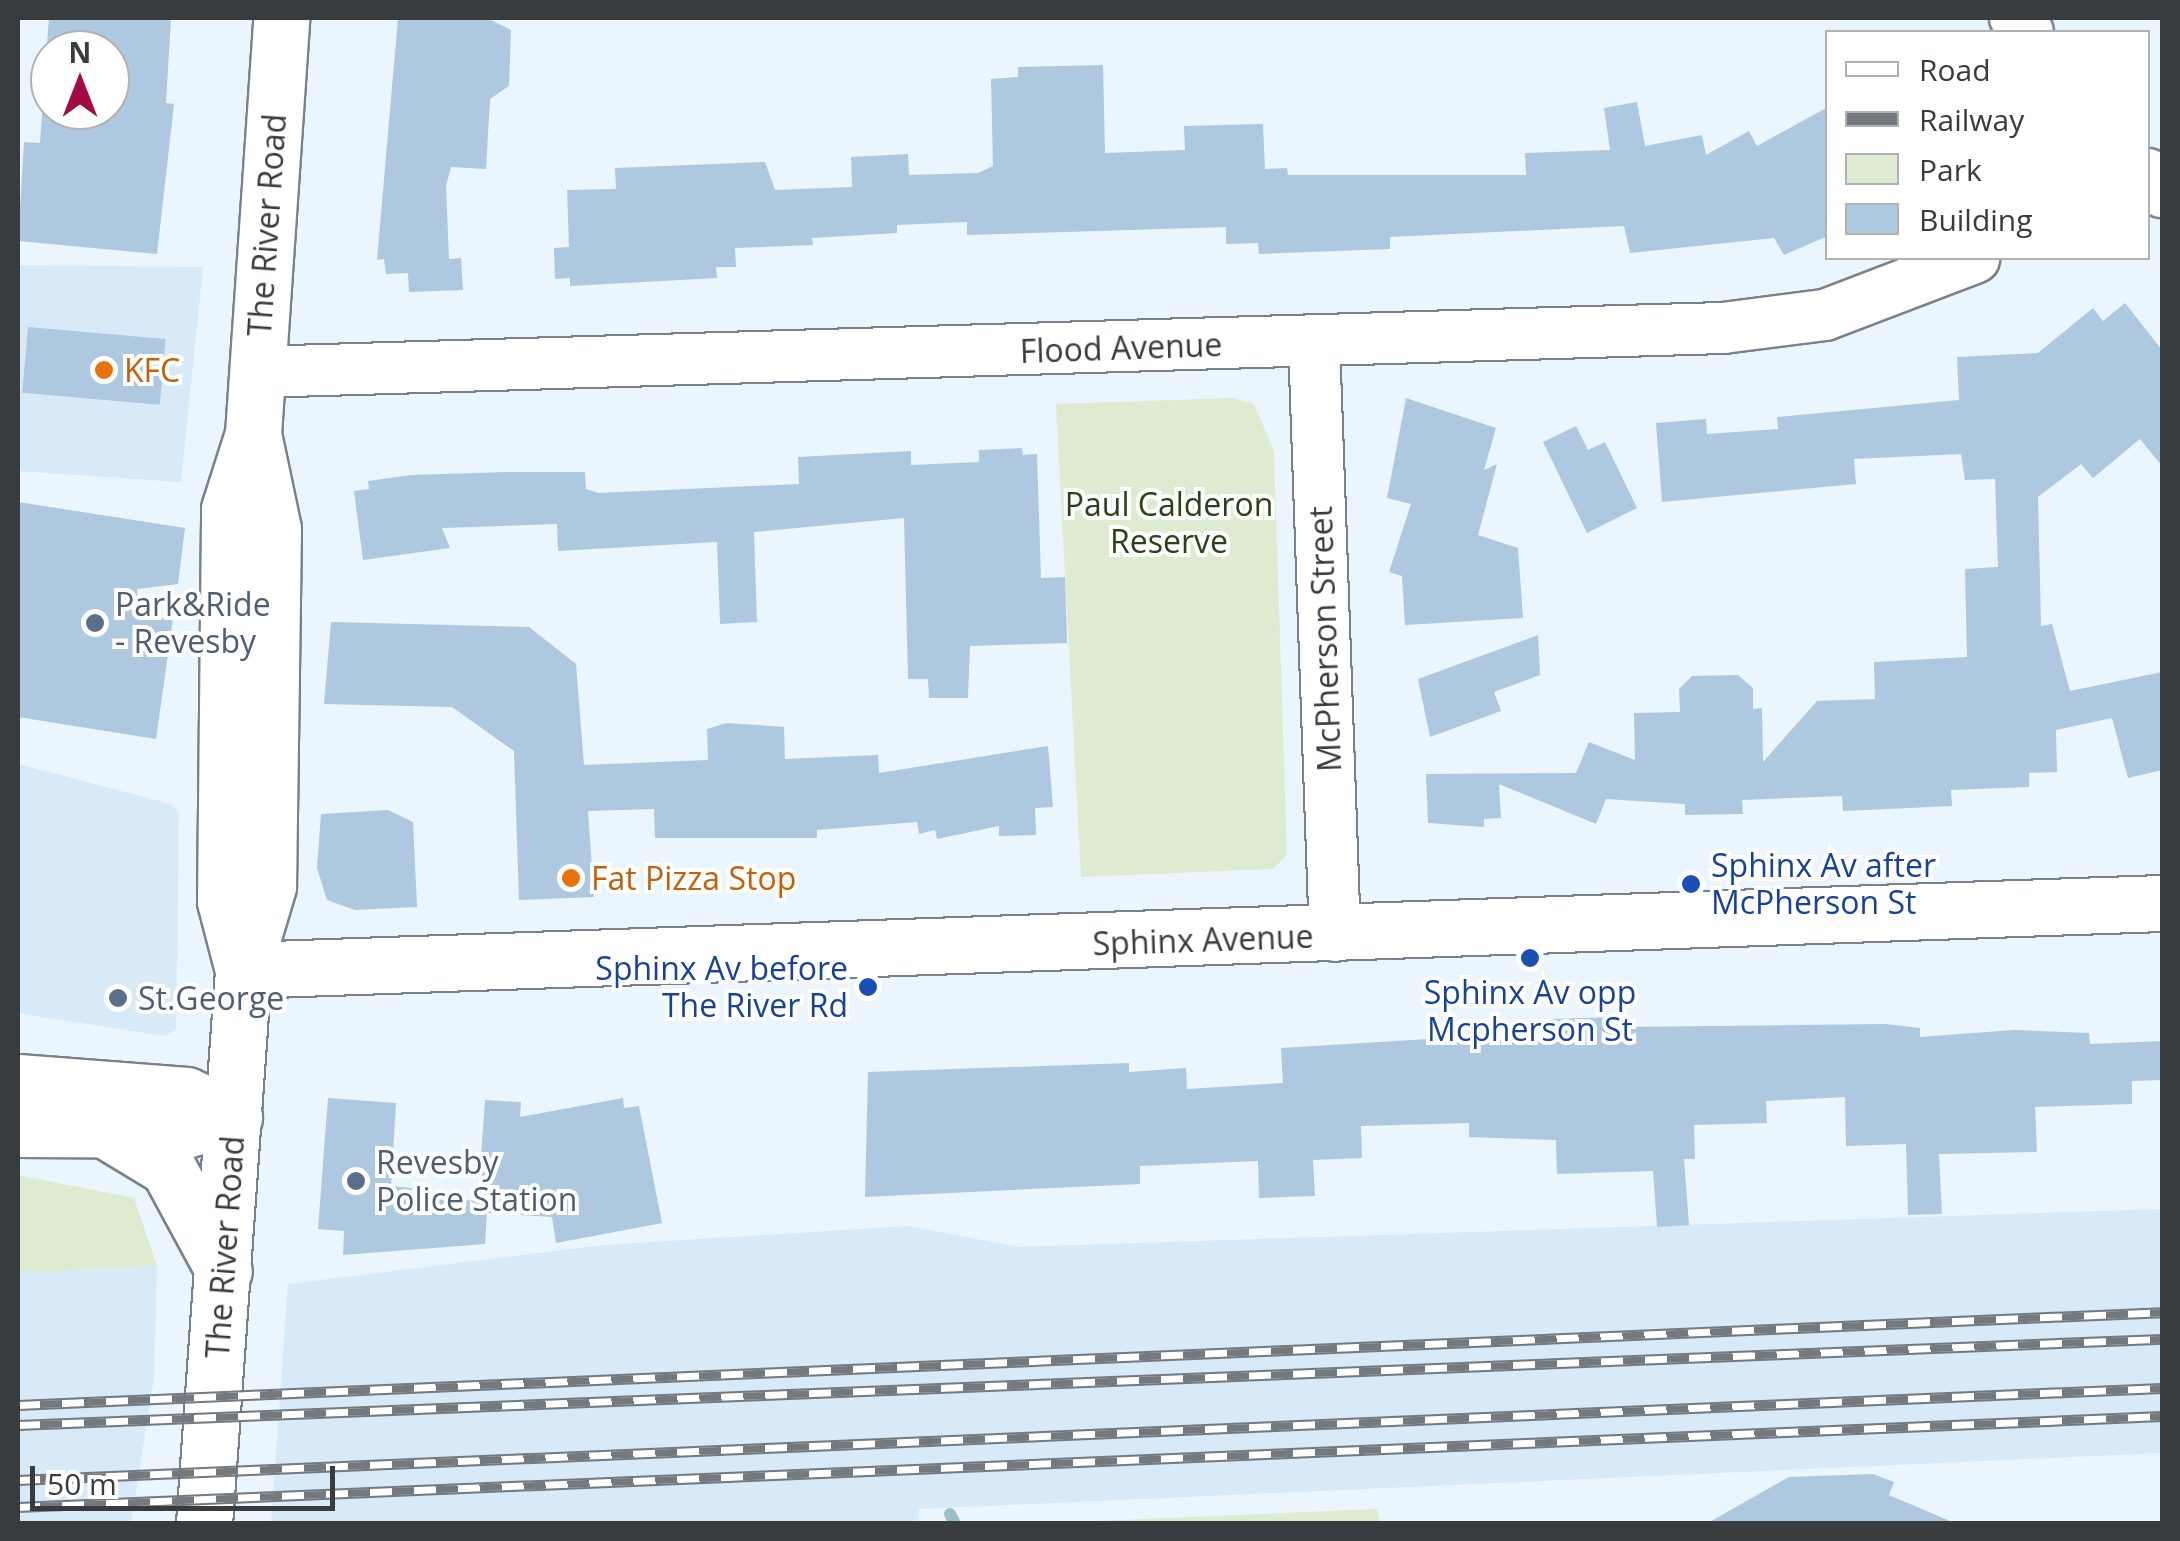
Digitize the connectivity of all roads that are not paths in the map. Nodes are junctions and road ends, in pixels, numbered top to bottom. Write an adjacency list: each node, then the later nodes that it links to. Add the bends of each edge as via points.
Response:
1 (282, 18): 4 (street, The River Road)
2 (1969, 260): 3 (street, Flood Avenue, via 1874,301 1774,324)
3 (1314, 342): 4 (street, Flood Avenue); 6 (street, McPherson Street)
4 (257, 372): 7 (street, The River Road, via 253,434 273,528 274,681 267,903)
5 (2162, 903): 6 (street, Sphinx Avenue)
6 (1335, 936): 7 (street, Sphinx Avenue)
7 (243, 970): 9 (street, The River Road)
8 (18, 1082): 9 (street, via 186,1095)
9 (234, 1116): 11 (street, via 185,1130); 12 (street, The River Road)
10 (18, 1129): 11 (street)
11 (107, 1132): 12 (street, via 168,1168)
12 (224, 1270): 13 (street, The River Road)
13 (204, 1524)

